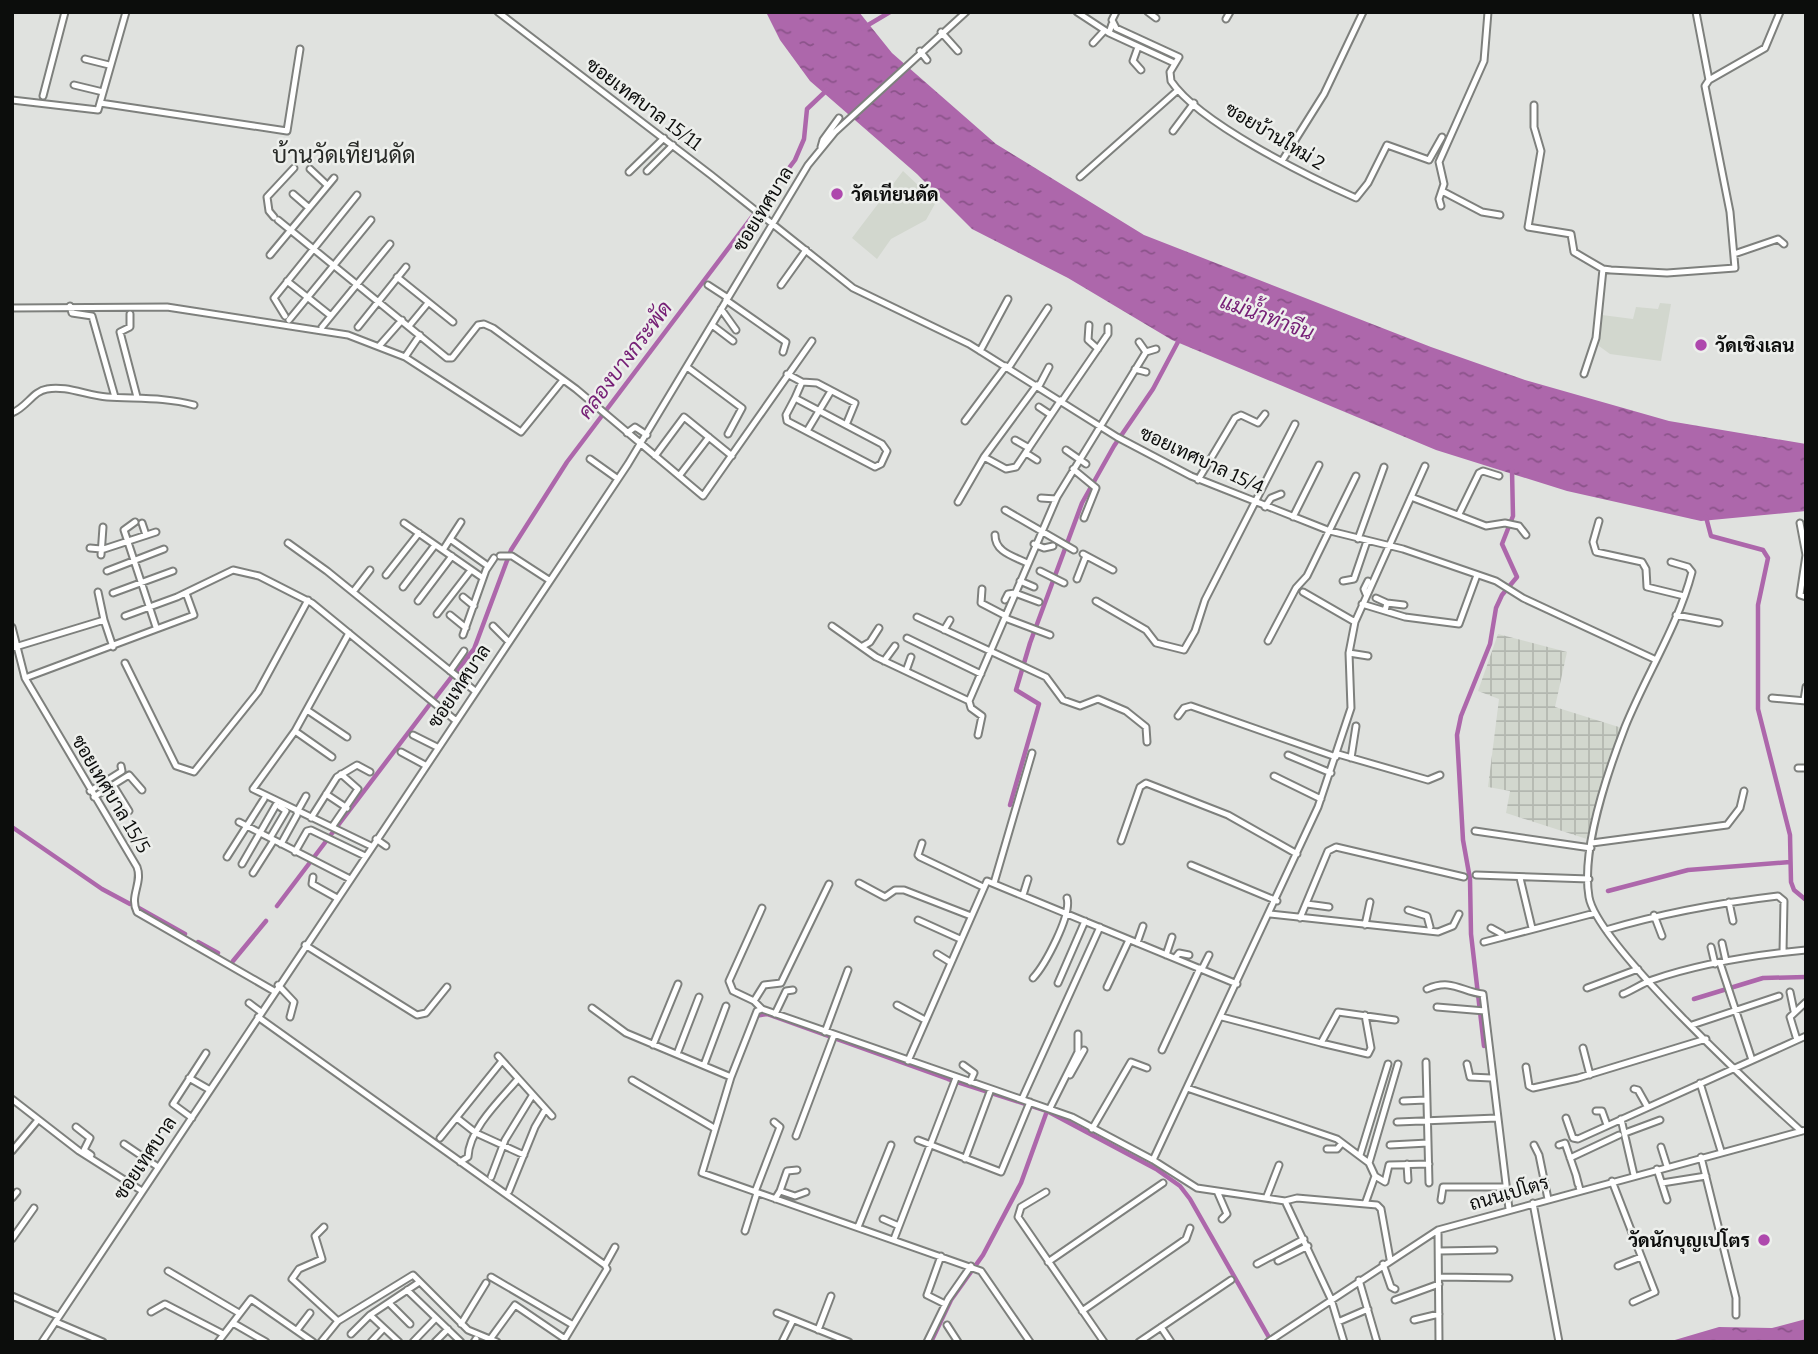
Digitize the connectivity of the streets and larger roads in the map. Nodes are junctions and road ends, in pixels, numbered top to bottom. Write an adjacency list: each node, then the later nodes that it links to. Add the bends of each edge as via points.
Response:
1 (65, 12): 32 (street)
2 (125, 12): 26 (street)
3 (499, 12): 40 (street, ซอยเทศบาล 15/11)
4 (966, 12): 16 (street, ซอยเทศบาล)
5 (1077, 12): 17 (street)
6 (1116, 12): 15 (street)
7 (1148, 12): 13 (street)
8 (1230, 12): 14 (street)
9 (1363, 12): 43 (street, via 1324,94)
10 (1488, 12): 51 (street, via 1484,61 1439,162)
11 (1696, 12): 28 (street)
12 (1780, 12): 28 (street, via 1765,48)
13 (1156, 18)
14 (1226, 19)
15 (1112, 24): 17 (street); 30 (street, ซอยบ้านใหม่ 2, via 1179,57 1170,79)
16 (941, 32): 21 (street, ซอยเทศบาล); 22 (street)
17 (1107, 32): 18 (street); 19 (street)
18 (1093, 43)
19 (1138, 47): 25 (street); 27 (street, via 1133,61)
20 (300, 49): 34 (street, via 290,124 285,131)
21 (920, 51): 24 (street); 42 (street, ซอยเทศบาล)
22 (958, 51)
23 (85, 59): 26 (street)
24 (927, 60)
25 (1172, 62)
26 (109, 65): 31 (street)
27 (1141, 71)
28 (1709, 80): 64 (street, via 1704,89 1730,212)
29 (74, 85): 31 (street)
30 (1178, 90): 35 (street, ซอยบ้านใหม่ 2); 48 (street)
31 (103, 92): 34 (street)
32 (43, 96)
33 (12, 100): 34 (street, via 97,111)
34 (100, 103)
35 (1194, 103): 38 (street); 43 (street, ซอยบ้านใหม่ 2)
36 (1534, 105): 68 (street, via 1541,151 1527,226 1571,234 1574,252)
37 (839, 118): 42 (street, via 822,140)
38 (1173, 131)
39 (1442, 137): 43 (street, ซอยบ้านใหม่ 2, via 1429,160 1387,145 1358,198)
40 (664, 138): 41 (street, ซอยเทศบาล 15/11); 47 (street)
41 (673, 145): 46 (street); 58 (street, ซอยเทศบาล 15/11)
42 (821, 149): 58 (street, ซอยเทศบาล)
43 (1282, 161)
44 (294, 168): 59 (street, via 267,197 269,211)
45 (310, 169): 50 (street)
46 (647, 171)
47 (629, 172)
48 (1080, 177)
49 (334, 178): 50 (street)
50 (327, 185): 55 (street)
51 (1442, 191): 54 (street); 56 (street, via 1482,212)
52 (293, 194): 55 (street)
53 (357, 195): 62 (street)
54 (1441, 206)
55 (308, 207): 59 (street)
56 (1500, 215)
57 (371, 220): 66 (street)
58 (771, 222): 63 (street, ซอยเทศบาล 15/4); 75 (street, ซอยเทศบาล)
59 (290, 230): 62 (street); 65 (street)
60 (390, 244): 71 (street)
61 (1784, 244): 64 (street, via 1777,239)
62 (312, 248): 66 (street); 70 (street)
63 (806, 250): 73 (street); 101 (street, ซอยเทศบาล 15/4, via 860,293)
64 (1734, 254): 68 (street, via 1735,268 1728,269 1667,273)
65 (270, 255)
66 (334, 265): 71 (street); 74 (street)
67 (406, 267): 69 (street)
68 (1603, 269): 111 (street, via 1597,338)
69 (397, 277): 77 (street); 78 (street)
70 (287, 281): 74 (street); 74 (street, via 274,298 287,318)
71 (357, 284): 77 (street); 84 (street)
72 (708, 285): 75 (street)
73 (781, 285)
74 (308, 297): 84 (street)
75 (727, 299): 82 (street, ซอยเทศบาล); 102 (street, via 786,342)
76 (1008, 299): 101 (street)
77 (378, 300): 85 (street); 91 (street)
78 (428, 303): 86 (street); 89 (street)
79 (71, 306): 80 (street); 98 (street, via 189,309 348,335); 116 (street, via 72,313 92,316)
80 (12, 308)
81 (1048, 308): 106 (street)
82 (721, 309): 87 (street, ซอยเทศบาล); 93 (street)
83 (130, 314): 117 (street, via 130,327 120,331)
84 (331, 316): 90 (street)
85 (402, 320): 89 (street); 98 (street)
86 (453, 322)
87 (712, 325): 95 (street); 105 (street, ซอยเทศบาล)
88 (1089, 325): 99 (street, via 1088,340)
89 (409, 326): 94 (street)
90 (322, 327)
91 (358, 327)
92 (1108, 327): 99 (street)
93 (736, 330)
94 (420, 335): 104 (street); 112 (street, via 450,359 472,330 484,324)
95 (733, 341)
96 (812, 341): 110 (street)
97 (1139, 342): 103 (street)
98 (380, 345): 104 (street)
99 (1098, 349): 119 (street)
100 (1156, 349): 103 (street)
101 (980, 351): 106 (street, ซอยเทศบาล 15/4)
102 (783, 352)
103 (1146, 352): 108 (street)
104 (405, 357): 112 (street, via 521,432)
105 (687, 367): 132 (street, via 742,408); 133 (street, ซอยเทศบาล)
106 (1007, 367): 114 (street, ซอยเทศบาล 15/4); 126 (street)
107 (1049, 367): 114 (street)
108 (1135, 369): 109 (street); 129 (street)
109 (1146, 372)
110 (787, 374): 113 (street); 140 (street)
111 (1584, 374)
112 (563, 380): 131 (street)
113 (802, 382): 115 (street, via 810,380); 118 (street)
114 (1038, 385): 119 (street, ซอยเทศบาล 15/4); 141 (street)
115 (831, 391): 122 (street); 128 (street, via 855,404)
116 (115, 397): 117 (street); 123 (street, via 50,388)
117 (137, 397): 120 (street)
118 (795, 398): 122 (street); 130 (street, via 786,419)
119 (1061, 401): 125 (street); 129 (street, ซอยเทศบาล 15/4)
120 (194, 405)
121 (1039, 407): 125 (street)
122 (818, 411): 128 (street); 130 (street)
123 (12, 412)
124 (1265, 414): 154 (street, via 1258,423 1241,415 1235,418)
125 (1051, 415): 137 (street)
126 (965, 421)
127 (1295, 424): 160 (street)
128 (846, 425): 130 (street, via 885,446 881,464 875,467)
129 (1100, 425): 143 (street); 154 (street, ซอยเทศบาล 15/4)
130 (807, 431)
131 (628, 433): 133 (street, via 635,427); 136 (street)
132 (728, 434)
133 (647, 435): 136 (street, ซอยเทศบาล)
134 (709, 437): 139 (street, via 682,418); 140 (street); 150 (street)
135 (1015, 440): 137 (street)
136 (641, 444): 139 (street); 153 (street, ซอยเทศบาล)
137 (1027, 450): 141 (street, via 1013,469); 144 (street)
138 (1066, 450): 143 (street)
139 (655, 456): 150 (street)
140 (732, 456): 150 (street, via 703,496)
141 (984, 457): 159 (street)
142 (590, 459): 153 (street)
143 (1079, 459): 145 (street); 149 (street)
144 (1037, 460)
145 (1086, 464)
146 (1319, 465): 164 (street)
147 (1425, 466): 156 (street)
148 (1384, 467): 180 (street)
149 (1073, 469): 158 (street); 165 (street, via 1093,484 1095,495)
150 (679, 476)
151 (1356, 476): 172 (street)
152 (1499, 476): 163 (street, via 1479,473)
153 (618, 479): 207 (street, ซอยเทศบาล)
154 (1198, 480): 160 (street, ซอยเทศบาล 15/4)
155 (1281, 494): 161 (street)
156 (1410, 497): 163 (street); 183 (street)
157 (1041, 498): 158 (street)
158 (1056, 499): 171 (street)
159 (958, 502)
160 (1256, 503): 161 (street, ซอยเทศบาล 15/4); 230 (street, via 1184,650 1157,643 1146,630)
161 (1265, 506): 164 (street, ซอยเทศบาล 15/4)
162 (1005, 510): 171 (street)
163 (1459, 514): 177 (street, via 1486,526 1519,526)
164 (1293, 517): 172 (street, ซอยเทศบาล 15/4)
165 (1084, 518)
166 (1599, 521): 223 (street, via 1593,542 1596,552 1642,562 1647,587)
167 (461, 522): 179 (street)
168 (404, 523): 174 (street)
169 (1800, 523): 225 (street, via 1805,555 1800,596)
170 (103, 527): 192 (street)
171 (1040, 531): 185 (street); 189 (street)
172 (1330, 531): 180 (street, ซอยเทศบาล 15/4); 260 (street)
173 (156, 532): 175 (street)
174 (419, 533): 186 (street); 203 (street)
175 (146, 535): 182 (street); 182 (street, via 138,523 124,529)
176 (995, 535): 196 (street, via 1002,551)
177 (1526, 535)
178 (1381, 536): 183 (street)
179 (450, 539): 191 (street); 197 (street)
180 (1358, 539): 181 (street, ซอยเทศบาล 15/4)
181 (1367, 541): 183 (street, ซอยเทศบาล 15/4); 210 (street, via 1354,579)
182 (128, 542): 192 (street); 194 (street)
183 (1390, 542): 204 (street, ซอยเทศบาล 15/4); 222 (street)
184 (288, 543): 217 (street)
185 (1034, 544): 187 (street); 196 (street)
186 (435, 545): 191 (street); 213 (street)
187 (1054, 547)
188 (90, 548): 192 (street)
189 (1070, 548)
190 (164, 549): 194 (street)
191 (443, 550): 193 (street)
192 (101, 551)
193 (452, 556): 200 (street); 229 (street)
194 (134, 561): 198 (street); 212 (street)
195 (1671, 562): 223 (street, via 1690,568)
196 (1026, 564): 208 (street); 209 (street)
197 (488, 566): 205 (street); 207 (street, via 497,557 510,555)
198 (107, 570)
199 (370, 570): 217 (street)
200 (471, 570): 205 (street); 238 (street)
201 (1113, 570): 206 (street, via 1084,555)
202 (173, 571): 212 (street)
203 (386, 575)
204 (1477, 575): 237 (street, via 1459,624); 271 (street, ซอยเทศบาล 15/4)
205 (484, 578): 235 (street)
206 (1077, 579)
207 (549, 580): 261 (street, ซอยเทศบาล)
208 (1059, 580)
209 (1020, 581): 214 (street); 221 (street)
210 (1343, 581)
211 (1367, 581): 222 (street)
212 (141, 583): 219 (street); 236 (street)
213 (403, 587)
214 (1034, 587)
215 (982, 589): 243 (street, via 981,603)
216 (98, 592): 244 (street)
217 (353, 592): 274 (street)
218 (1303, 592): 247 (street)
219 (113, 593)
220 (186, 593): 227 (street, via 233,570 259,576); 236 (street); 265 (street, via 194,615)
221 (1015, 593): 228 (street); 231 (street); 243 (street)
222 (1366, 594): 233 (street)
223 (1684, 596): 240 (street, ถนนเปโตร)
224 (463, 597): 235 (street)
225 (1806, 597)
226 (1376, 598): 232 (street)
227 (308, 600): 256 (street); 273 (street, via 258,692 194,772 176,766)
228 (1005, 600)
229 (418, 601)
230 (1096, 601)
231 (1040, 602)
232 (1387, 603): 234 (street); 237 (street)
233 (1362, 604): 237 (street); 247 (street)
234 (1404, 605)
235 (474, 606): 253 (street)
236 (150, 608): 241 (street); 252 (street)
237 (1383, 611): 246 (street)
238 (437, 614)
239 (450, 615): 253 (street)
240 (1676, 615): 248 (street); 271 (street, ถนนเปโตร)
241 (125, 616)
242 (917, 617): 255 (street)
243 (1005, 617): 258 (street); 267 (street)
244 (104, 620): 264 (street); 265 (street)
245 (950, 620): 255 (street)
246 (1379, 620)
247 (1355, 622): 268 (street)
248 (1720, 623)
249 (493, 626): 261 (street)
250 (832, 626): 262 (street)
251 (12, 627): 264 (street, ซอยเทศบาล 15/5)
252 (156, 627)
253 (466, 628): 257 (street)
254 (878, 628): 262 (street)
255 (944, 630): 267 (street)
256 (349, 633): 284 (street); 285 (street)
257 (463, 635)
258 (1050, 635)
259 (907, 638): 276 (street)
260 (1268, 641)
261 (509, 642): 280 (street, ซอยเทศบาล)
262 (863, 646): 272 (street)
263 (895, 646): 272 (street)
264 (15, 647): 277 (street, ซอยเทศบาล 15/5)
265 (113, 647): 277 (street)
266 (464, 651): 274 (street)
267 (991, 653): 276 (street); 293 (street, via 1048,679 1059,697 1071,703 1080,706 1098,699 1126,711 1146,727)
268 (1349, 653): 269 (street); 298 (street, via 1352,700)
269 (1368, 656)
270 (911, 657): 275 (street)
271 (1654, 659): 335 (street, ถนนเปโตร, via 1617,749)
272 (884, 661): 275 (street)
273 (125, 663)
274 (450, 671): 278 (street)
275 (906, 671): 282 (street)
276 (981, 674): 282 (street)
277 (25, 678): 313 (street, ซอยเทศบาล 15/5)
278 (461, 680): 280 (street); 284 (street)
279 (1806, 687): 283 (street)
280 (475, 691): 287 (street, ซอยเทศบาล)
281 (1772, 698): 283 (street)
282 (969, 701): 291 (street, via 982,716)
283 (1805, 701)
284 (442, 709): 287 (street)
285 (307, 710): 289 (street); 292 (street)
286 (1178, 716): 298 (street, via 1191,706)
287 (455, 720): 294 (street, ซอยเทศบาล)
288 (1356, 726): 300 (street)
289 (295, 731): 299 (street); 322 (street, via 253,789)
290 (413, 735): 294 (street)
291 (978, 735)
292 (347, 737)
293 (1147, 743)
294 (437, 747): 302 (street, ซอยเทศบาล)
295 (401, 752): 302 (street)
296 (1032, 752): 352 (street)
297 (1288, 755): 306 (street)
298 (1337, 756): 300 (street); 306 (street)
299 (331, 757)
300 (1351, 758): 308 (street, via 1428,780)
301 (121, 765): 313 (street, via 122,771)
302 (425, 765): 332 (street, ซอยเทศบาล)
303 (1798, 768): 304 (street)
304 (1806, 768)
305 (370, 772): 307 (street, via 357,765)
306 (1331, 773): 318 (street)
307 (341, 774): 315 (street); 320 (street, via 358,789)
308 (1440, 775)
309 (1274, 776): 318 (street)
310 (113, 785): 311 (street, via 132,775); 313 (street); 321 (street)
311 (142, 790)
312 (1744, 791): 335 (street, via 1740,808 1727,825)
313 (92, 794): 410 (street, ซอยเทศบาล 15/5, via 139,873 132,902 138,913)
314 (254, 794): 317 (street)
315 (326, 794): 320 (street); 323 (street)
316 (306, 796): 322 (street)
317 (264, 799): 319 (street); 325 (street)
318 (1321, 799): 338 (street)
319 (276, 805): 328 (street); 330 (street, via 286,811)
320 (347, 808): 326 (street)
321 (129, 811)
322 (295, 813): 323 (street); 334 (street)
323 (308, 819): 326 (street)
324 (239, 822): 325 (street)
325 (247, 827): 328 (street); 340 (street)
326 (332, 827): 336 (street)
327 (1475, 831): 335 (street)
328 (260, 834): 330 (street); 341 (street)
329 (387, 835): 332 (street)
330 (272, 839): 334 (street); 343 (street)
331 (1121, 841): 338 (street, via 1140,787 1146,783 1228,815)
332 (381, 842): 336 (street, ซอยเทศบาล)
333 (922, 843): 352 (street, via 920,857)
334 (281, 844): 337 (street)
335 (1591, 845): 350 (street, ถนนเปโตร)
336 (371, 846): 339 (street, ซอยเทศบาล)
337 (295, 852): 339 (street, via 309,830); 348 (street)
338 (1297, 854): 357 (street)
339 (366, 856): 348 (street, ซอยเทศบาล)
340 (227, 857)
341 (242, 863)
342 (1191, 865): 357 (street)
343 (253, 873)
344 (1476, 876): 347 (street)
345 (313, 877): 355 (street, via 312,884)
346 (1464, 877): 360 (street, via 1336,847 1328,851)
347 (1521, 878): 350 (street); 378 (street)
348 (350, 879): 355 (street, ซอยเทศบาล)
349 (1028, 879): 354 (street)
350 (1589, 879): 364 (street, ถนนเปโตร)
351 (859, 883): 369 (street, via 885,897 904,890)
352 (988, 883): 354 (street); 369 (street)
353 (829, 884): 418 (street, via 781,983 764,985)
354 (1023, 895): 365 (street)
355 (337, 898): 389 (street, ซอยเทศบาล)
356 (1067, 898): 365 (street)
357 (1277, 901): 366 (street)
358 (1370, 902): 374 (street)
359 (1729, 902): 368 (street); 373 (street); 392 (street, via 1782,898)
360 (1307, 904): 361 (street); 370 (street)
361 (1329, 907)
362 (762, 908): 418 (street, via 729,981 733,991)
363 (1408, 910): 379 (street, via 1427,916)
364 (1595, 913): 378 (street); 380 (street, ถนนเปโตร)
365 (1067, 914): 372 (street); 403 (street)
366 (1270, 914): 370 (street); 407 (street)
367 (1459, 914): 379 (street, via 1448,929)
368 (1654, 915): 380 (street); 382 (street)
369 (971, 916): 384 (street)
370 (1300, 918): 374 (street)
371 (918, 920): 384 (street)
372 (1086, 921): 376 (street); 405 (street)
373 (1733, 921)
374 (1365, 925): 379 (street)
375 (1143, 926): 387 (street)
376 (1100, 927): 385 (street); 476 (street)
377 (1491, 928): 381 (street)
378 (1532, 928): 381 (street)
379 (1430, 929)
380 (1606, 930): 401 (street, ถนนเปโตร)
381 (1505, 935): 386 (street)
382 (1662, 936)
383 (1172, 937): 394 (street)
384 (960, 939): 398 (street)
385 (1129, 940): 387 (street); 409 (street)
386 (1484, 942)
387 (1137, 943): 394 (street)
388 (1722, 943): 399 (street)
389 (305, 945): 408 (street, via 417,1015 426,1013); 410 (street, ซอยเทศบาล)
390 (1711, 947): 399 (street)
391 (1806, 950): 392 (street)
392 (1783, 952): 399 (street)
393 (937, 954): 398 (street)
394 (1166, 955): 397 (street)
395 (1189, 955): 397 (street, via 1180,953)
396 (1209, 955): 400 (street)
397 (1175, 958): 400 (street)
398 (950, 962): 434 (street)
399 (1720, 963): 404 (street); 427 (street)
400 (1201, 969): 407 (street); 447 (street)
401 (1638, 969): 404 (street, ถนนเปโตร); 411 (street)
402 (848, 970): 437 (street)
403 (1033, 978)
404 (1650, 980): 415 (street); 436 (street, ถนนเปโตร)
405 (1058, 982)
406 (678, 984): 444 (street)
407 (1237, 984): 433 (street)
408 (447, 987)
409 (1107, 987)
410 (276, 988): 429 (street, ซอยเทศบาล); 432 (street, via 294,1002)
411 (1587, 988)
412 (1427, 989): 426 (street, via 1441,984 1465,987 1483,994)
413 (793, 990): 430 (street, via 786,991)
414 (1790, 992): 428 (street)
415 (1623, 994)
416 (1779, 996): 427 (street)
417 (699, 998): 449 (street)
418 (754, 1001): 425 (street)
419 (1806, 1002): 428 (street)
420 (249, 1003): 429 (street)
421 (897, 1005): 434 (street)
422 (726, 1006): 456 (street)
423 (1437, 1007): 426 (street)
424 (592, 1008): 444 (street, via 625,1033)
425 (762, 1009): 430 (street); 463 (street, via 753,1016)
426 (1482, 1010): 465 (street)
427 (1734, 1010): 436 (street); 450 (street)
428 (1794, 1011): 442 (street, via 1790,1021)
429 (259, 1014): 472 (street, ซอยเทศบาล); 523 (street)
430 (775, 1014): 437 (street)
431 (1365, 1015): 435 (street); 443 (street, via 1336,1013); 443 (street, via 1368,1054)
432 (290, 1017)
433 (1222, 1017): 443 (street); 470 (street)
434 (925, 1020): 451 (street)
435 (1395, 1020)
436 (1692, 1025): 441 (street, ถนนเปโตร)
437 (825, 1032): 440 (street)
438 (1077, 1034): 481 (street, via 1077,1052)
439 (1806, 1036): 442 (street)
440 (833, 1038): 451 (street); 504 (street)
441 (1706, 1039): 460 (street, ถนนเปโตร); 461 (street)
442 (1797, 1040): 450 (street)
443 (1321, 1043)
444 (653, 1045): 449 (street)
445 (1583, 1048): 461 (street)
446 (1084, 1050): 481 (street)
447 (1162, 1050)
448 (205, 1053): 462 (street)
449 (677, 1054): 456 (street)
450 (1752, 1060): 460 (street)
451 (908, 1061): 464 (street)
452 (1426, 1062): 477 (street)
453 (1388, 1064): 522 (street)
454 (1398, 1064): 529 (street)
455 (1467, 1064): 465 (street, via 1470,1077)
456 (704, 1065): 463 (street)
457 (963, 1065): 468 (street, via 974,1073)
458 (1526, 1067): 461 (street, via 1533,1088)
459 (1147, 1068): 499 (street, via 1131,1062)
460 (1734, 1068): 469 (street); 489 (street, ถนนเปโตร)
461 (1590, 1075)
462 (189, 1077): 472 (street); 485 (street, via 173,1104)
463 (731, 1077): 498 (street)
464 (956, 1078): 468 (street); 512 (street)
465 (1491, 1078): 487 (street)
466 (518, 1079): 474 (street); 486 (street, via 500,1059); 501 (street)
467 (632, 1080): 498 (street)
468 (970, 1082): 473 (street)
469 (1700, 1083): 480 (street); 520 (street)
470 (1187, 1088): 507 (street); 527 (street)
471 (1633, 1089): 480 (street)
472 (209, 1090): 485 (street, ซอยเทศบาล)
473 (990, 1093): 476 (street); 526 (street)
474 (532, 1096): 482 (street); 510 (street)
475 (12, 1098): 491 (street)
476 (1022, 1099): 479 (street)
477 (1426, 1100): 478 (street); 493 (street)
478 (1403, 1101)
479 (1029, 1105): 481 (street); 526 (street, via 1002,1171)
480 (1647, 1106): 490 (street)
481 (1052, 1109): 499 (street)
482 (545, 1110): 484 (street); 521 (street)
483 (1596, 1111): 496 (street, via 1602,1111)
484 (552, 1116)
485 (191, 1118): 534 (street, ซอยเทศบาล)
486 (457, 1118): 501 (street); 505 (street)
487 (1497, 1118): 493 (street); 546 (street)
488 (1566, 1118): 496 (street, via 1576,1140)
489 (1786, 1118): 500 (street, ถนนเปโตร); 503 (street)
490 (1621, 1119): 496 (street); 502 (street)
491 (38, 1120): 519 (street); 548 (street, via 79,1152)
492 (1660, 1120): 502 (street)
493 (1427, 1121): 495 (street); 508 (street)
494 (774, 1122): 555 (street, via 780,1127)
495 (1397, 1122)
496 (1607, 1125)
497 (76, 1127): 548 (street, via 90,1138 85,1151)
498 (713, 1128): 555 (street, via 702,1173)
499 (1092, 1129): 527 (street)
500 (1804, 1131): 503 (street, ถนนเปโตร)
501 (476, 1133): 510 (street); 517 (street)
502 (1622, 1134): 525 (street); 537 (street)
503 (1785, 1134): 520 (street, ถนนเปโตร)
504 (796, 1136)
505 (440, 1138)
506 (918, 1140): 512 (street)
507 (1342, 1143): 518 (street, via 1337,1149); 522 (street)
508 (1428, 1143): 513 (street); 531 (street)
509 (124, 1144): 534 (street)
510 (503, 1145): 521 (street); 540 (street)
511 (891, 1145): 571 (street)
512 (931, 1145): 526 (street); 569 (street)
513 (1390, 1145)
514 (1534, 1145): 559 (street)
515 (1559, 1145): 525 (street, via 1565,1143)
516 (1661, 1147): 533 (street)
517 (468, 1149): 523 (street); 528 (street, via 468,1157)
518 (1327, 1149)
519 (12, 1150)
520 (1721, 1151): 524 (street, ถนนเปโตร)
521 (524, 1155): 549 (street)
522 (1360, 1155): 529 (street)
523 (451, 1156): 528 (street)
524 (1701, 1157): 533 (street, ถนนเปโตร); 539 (street)
525 (1570, 1158): 547 (street)
526 (965, 1159)
527 (1153, 1160): 551 (street, via 1197,1188)
528 (460, 1162): 589 (street)
529 (1369, 1163): 538 (street)
530 (1407, 1164): 531 (street); 538 (street, via 1389,1166 1385,1182); 541 (street)
531 (1429, 1164): 544 (street)
532 (1279, 1165): 556 (street)
533 (1667, 1166): 535 (street, ถนนเปโตร)
534 (158, 1167): 548 (street, ซอยเทศบาล)
535 (1657, 1169): 537 (street, ถนนเปโตร); 545 (street)
536 (797, 1170): 550 (street, via 787,1171)
537 (1634, 1175): 542 (street, ถนนเปโตร)
538 (1375, 1176): 564 (street)
539 (1706, 1176): 545 (street); 617 (street, via 1736,1298)
540 (491, 1177)
541 (1408, 1180)
542 (1612, 1181): 547 (street, ถนนเปโตร); 583 (street)
543 (1163, 1183): 586 (street)
544 (1429, 1183)
545 (1662, 1183): 561 (street)
546 (1505, 1186): 560 (street, via 1444,1186); 566 (street)
547 (1579, 1187): 559 (street, ถนนเปโตร)
548 (143, 1190): 619 (street, ซอยเทศบาล)
549 (509, 1191)
550 (780, 1191): 553 (street, via 795,1196); 558 (street)
551 (1217, 1191): 556 (street); 568 (street, via 1227,1214)
552 (17, 1192): 557 (street)
553 (806, 1192)
554 (1046, 1192): 586 (street, via 1021,1207 1018,1215)
555 (756, 1193): 558 (street); 574 (street)
556 (1267, 1196): 562 (street)
557 (12, 1198)
558 (775, 1199): 571 (street)
559 (1548, 1199): 563 (street, ถนนเปโตร)
560 (1441, 1200)
561 (1667, 1200)
562 (1285, 1201): 564 (street); 577 (street)
563 (1533, 1203): 566 (street, ถนนเปโตร); 663 (street)
564 (1365, 1204): 584 (street, via 1381,1209)
565 (34, 1208): 575 (street)
566 (1509, 1209): 573 (street, ถนนเปโตร)
567 (883, 1219): 569 (street)
568 (1222, 1219)
569 (899, 1226): 576 (street)
570 (324, 1227): 622 (street, via 315,1237 322,1259 296,1270 292,1279)
571 (858, 1227): 576 (street)
572 (1190, 1228): 610 (street, via 1185,1239)
573 (1438, 1230): 581 (street); 584 (street, ถนนเปโตร)
574 (745, 1231)
575 (12, 1239)
576 (894, 1239): 582 (street)
577 (1304, 1239): 578 (street); 587 (street)
578 (1308, 1246): 585 (street); 604 (street)
579 (615, 1248): 589 (street)
580 (1493, 1250): 581 (street)
581 (1439, 1251): 597 (street)
582 (941, 1256): 591 (street); 608 (street, via 927,1295)
583 (1641, 1257): 590 (street); 606 (street, via 1656,1292)
584 (1390, 1259): 588 (street, ถนนเปโตร)
585 (1278, 1261)
586 (1048, 1262): 610 (street)
587 (1257, 1264)
588 (1383, 1264): 596 (street, ถนนเปโตร); 600 (street)
589 (605, 1265): 627 (street, via 607,1269)
590 (1618, 1266)
591 (972, 1267): 608 (street); 655 (street, via 981,1271)
592 (168, 1271): 612 (street)
593 (491, 1277): 627 (street)
594 (1509, 1278): 597 (street)
595 (1231, 1280): 629 (street)
596 (1359, 1280): 604 (street, ถนนเปโตร); 609 (street)
597 (1439, 1281): 605 (street); 615 (street)
598 (418, 1283): 601 (street)
599 (486, 1283): 626 (street)
600 (1395, 1289)
601 (407, 1290): 607 (street); 618 (street)
602 (12, 1296): 619 (street)
603 (831, 1296): 633 (street)
604 (1331, 1299): 624 (street); 659 (street, ถนนเปโตร)
605 (1395, 1300)
606 (1633, 1302)
607 (389, 1303): 616 (street); 625 (street)
608 (945, 1304): 653 (street)
609 (1368, 1309): 624 (street); 661 (street)
610 (1082, 1311): 656 (street)
611 (151, 1312): 634 (street, via 165,1304)
612 (239, 1313): 623 (street); 632 (street, via 252,1299)
613 (310, 1313): 632 (street)
614 (777, 1313): 620 (street)
615 (1439, 1314): 621 (street); 662 (street)
616 (370, 1315): 630 (street); 635 (street)
617 (1736, 1315)
618 (436, 1318): 631 (street); 647 (street)
619 (57, 1319): 639 (street, ซอยเทศบาล); 640 (street)
620 (793, 1320): 633 (street); 650 (street)
621 (1414, 1320)
622 (338, 1321): 626 (street, via 413,1275); 644 (street)
623 (233, 1322): 634 (street); 642 (street)
624 (1338, 1322): 660 (street)
625 (410, 1324)
626 (461, 1324): 637 (street)
627 (573, 1325): 638 (street)
628 (947, 1325): 654 (street)
629 (1161, 1327): 657 (street); 658 (street)
630 (384, 1328): 645 (street); 646 (street)
631 (448, 1329): 648 (street); 649 (street)
632 (297, 1330): 643 (street)
633 (818, 1330): 636 (street)
634 (223, 1334): 641 (street)
635 (351, 1334)
636 (828, 1334): 651 (street); 652 (street)
637 (494, 1340): 638 (street, via 515,1305)
638 (564, 1340)
639 (42, 1342)
640 (103, 1342)
641 (218, 1342)
642 (266, 1342)
643 (313, 1342)
644 (321, 1342)
645 (371, 1342)
646 (399, 1342)
647 (413, 1342)
648 (435, 1342)
649 (461, 1342)
650 (782, 1342)
651 (825, 1342)
652 (849, 1342)
653 (927, 1342)
654 (958, 1342)
655 (1030, 1342)
656 (1104, 1342)
657 (1139, 1342)
658 (1171, 1342)
659 (1268, 1342)
660 (1344, 1342)
661 (1377, 1342)
662 (1438, 1342)
663 (1559, 1342)

